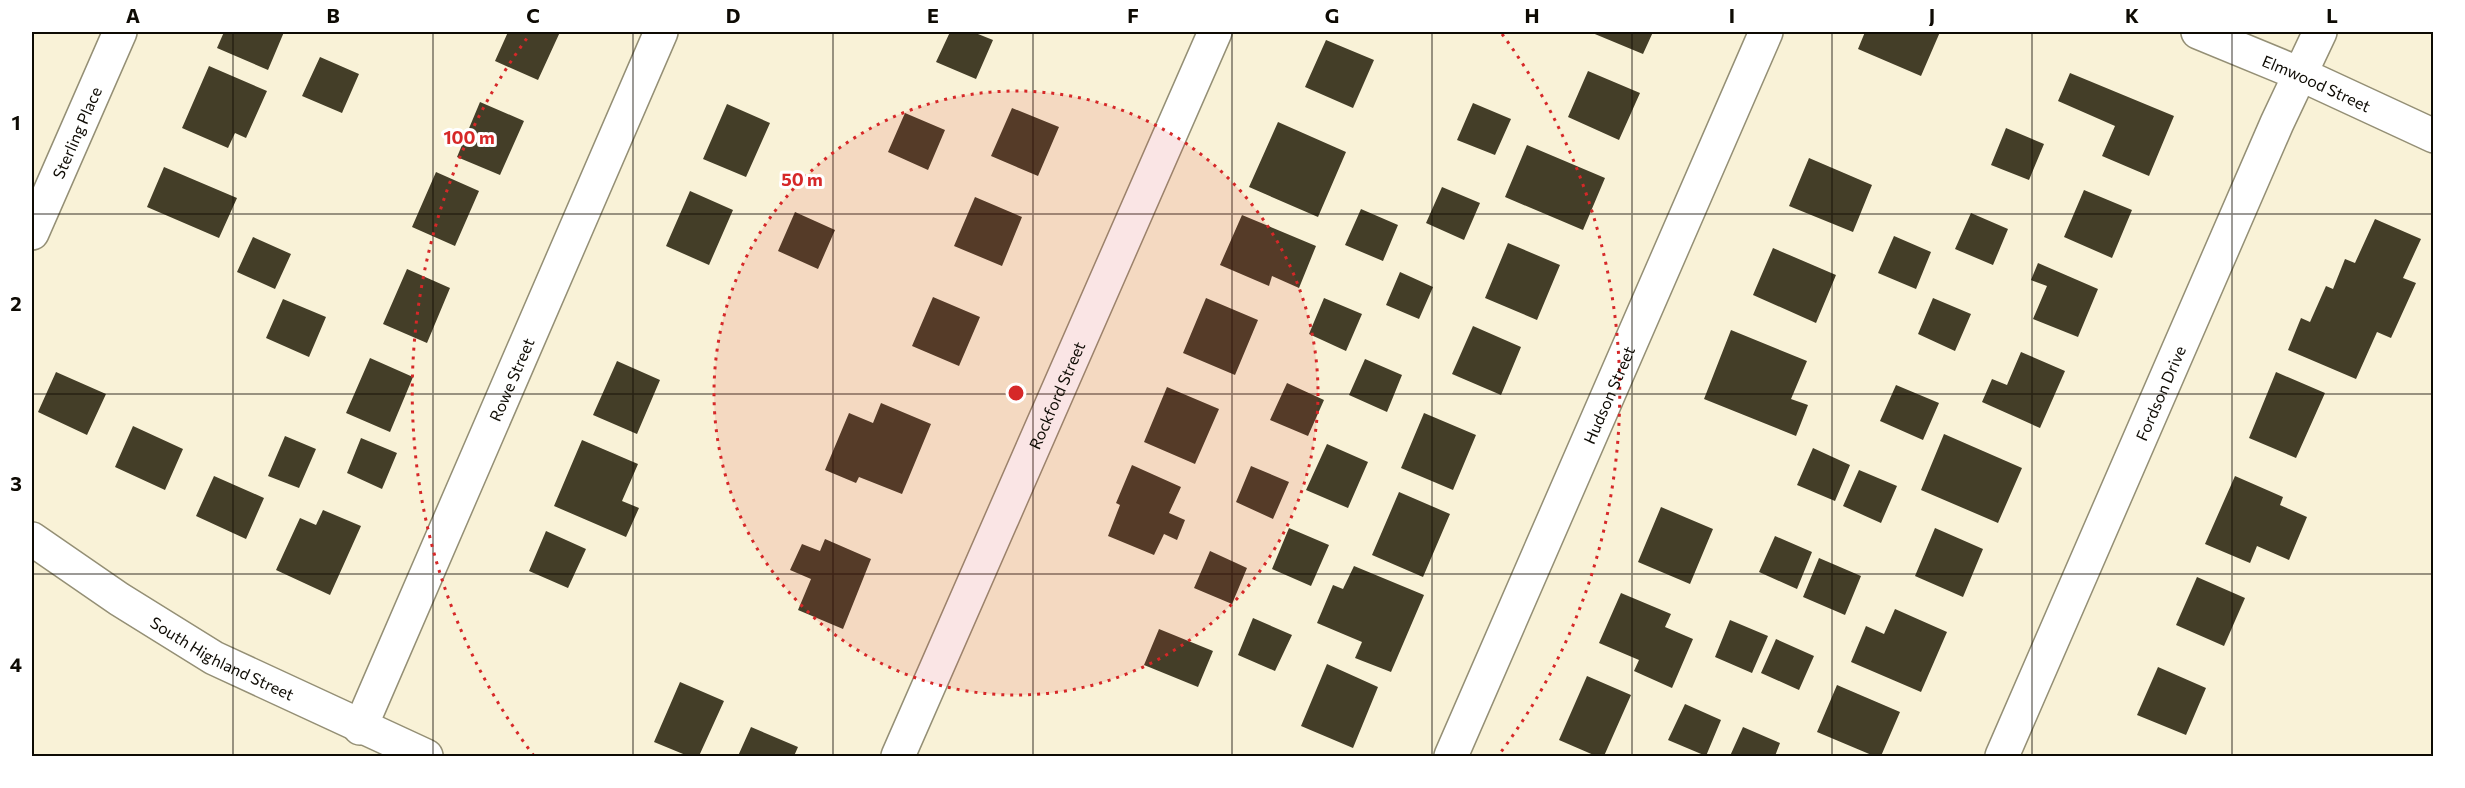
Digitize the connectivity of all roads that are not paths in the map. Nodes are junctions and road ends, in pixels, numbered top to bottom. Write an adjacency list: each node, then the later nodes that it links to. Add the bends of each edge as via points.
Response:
1 (120, 32): 9 (street, Sterling Place)
2 (661, 32): 11 (street, Rowe Street)
3 (1215, 32): 13 (street, Rockford Street)
4 (1766, 32): 14 (street, Hudson Street)
5 (2198, 32): 7 (street, Elmwood Street)
6 (2320, 32): 7 (street, Fordson Drive)
7 (2300, 74): 8 (street, Elmwood Street); 15 (street, Fordson Drive)
8 (2433, 136)
9 (32, 233)
10 (32, 539): 11 (street, South Highland Street, via 118,599 214,658)
11 (360, 728): 12 (street, South Highland Street)
12 (426, 756)
13 (898, 756)
14 (1451, 756)
15 (2004, 756)

